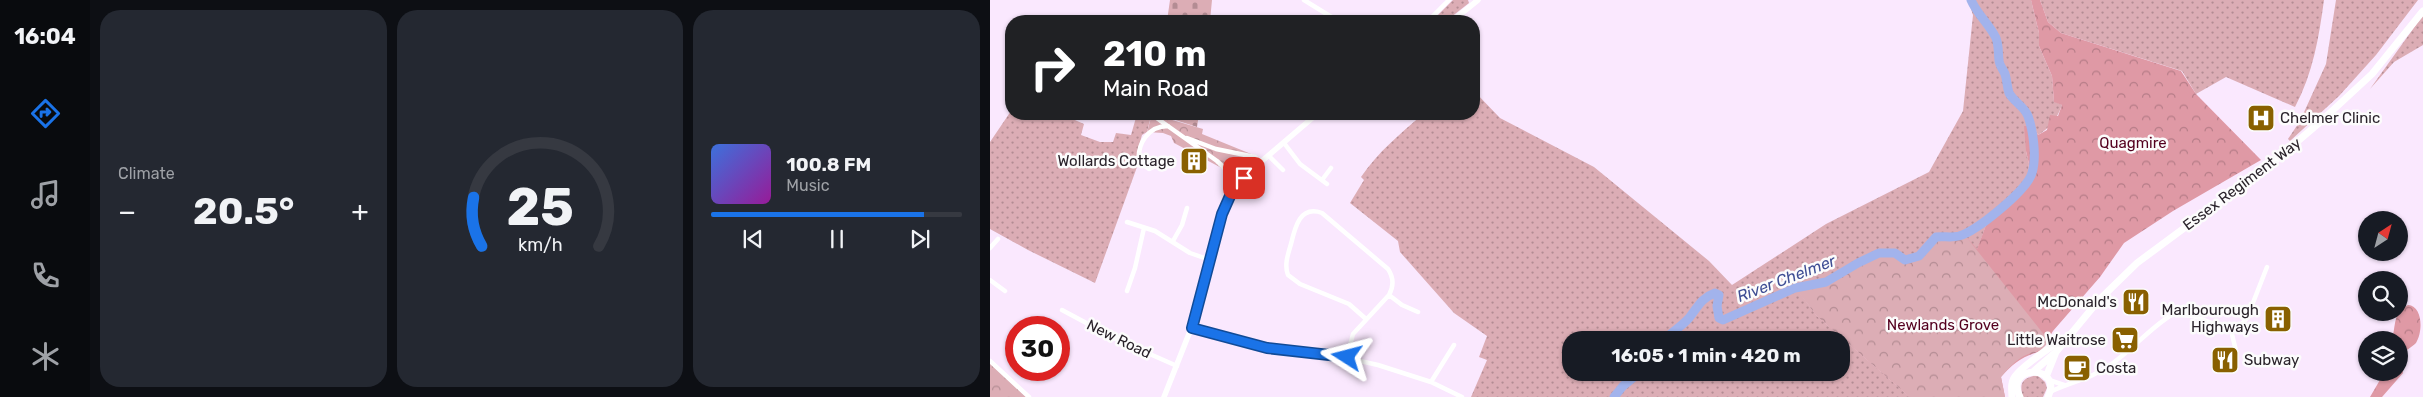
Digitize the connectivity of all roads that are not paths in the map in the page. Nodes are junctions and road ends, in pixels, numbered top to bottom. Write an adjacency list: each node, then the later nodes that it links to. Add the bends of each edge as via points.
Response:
1 (1304, 0): 5 (street)
2 (1449, 0): 6 (street)
3 (1476, 1): 7 (main road)
4 (2423, 11): 40 (main road, Essex Regiment Way, via 2372,74 2319,124 2137,263)
5 (1328, 15)
6 (1434, 15)
7 (1459, 15)
8 (1160, 120): 10 (street)
9 (1310, 120): 12 (main road)
10 (1169, 126): 11 (street); 16 (street, via 1161,126 1146,135 1138,152 1143,166 1149,169)
11 (1185, 138): 13 (street); 17 (street)
12 (1284, 143): 14 (main road); 20 (street, via 1300,164)
13 (1216, 149): 15 (street, via 1255,157); 17 (street, via 1212,153)
14 (1269, 156): 15 (main road); 19 (street)
15 (1261, 162): 21 (main road)
16 (1159, 165)
17 (1222, 166): 21 (street)
18 (1331, 168): 20 (street)
19 (1283, 170)
20 (1322, 180): 22 (street)
21 (1240, 183): 29 (main road, via 1222,214)
22 (1327, 184)
23 (1187, 208): 27 (street)
24 (1127, 222): 25 (street)
25 (1144, 228): 27 (street); 33 (street)
26 (998, 239): 28 (street)
27 (1173, 241): 29 (street, via 1190,254)
28 (990, 248)
29 (1210, 260): 38 (main road)
30 (2267, 267): 39 (street, via 2247,318 2238,328)
31 (990, 280): 32 (street)
32 (1005, 291)
33 (1127, 291)
34 (1389, 295): 36 (street); 37 (street); 37 (street, via 1393,284 1391,273 1358,243 1322,213 1308,212 1299,218 1286,263 1288,275 1300,284 1349,304)
35 (1062, 310): 46 (street, New Road)
36 (1418, 312)
37 (1366, 319): 44 (street, via 1353,334)
38 (1192, 328): 44 (street, via 1267,348); 46 (main road)
39 (2231, 330): 42 (street); 50 (street, via 2193,316 2173,314 2113,364 2090,378)
40 (2067, 337): 43 (main road, Essex Regiment Way); 52 (main road, via 2020,370 2011,385)
41 (1454, 345): 49 (street)
42 (2236, 351)
43 (2056, 352): 47 (main road, Essex Regiment Way); 48 (main road, Essex Regiment Way)
44 (1347, 357): 49 (street)
45 (990, 361): 53 (street)
46 (1177, 366): 54 (main road)
47 (2034, 371): 48 (main road); 52 (main road, Essex Regiment Way, via 2019,380)
48 (2047, 378): 50 (street); 51 (main road)
49 (1430, 382): 55 (street)
50 (2064, 385): 51 (street)
51 (2049, 395)
52 (2017, 396)
53 (1029, 397)
54 (1164, 397)
55 (1462, 397)

